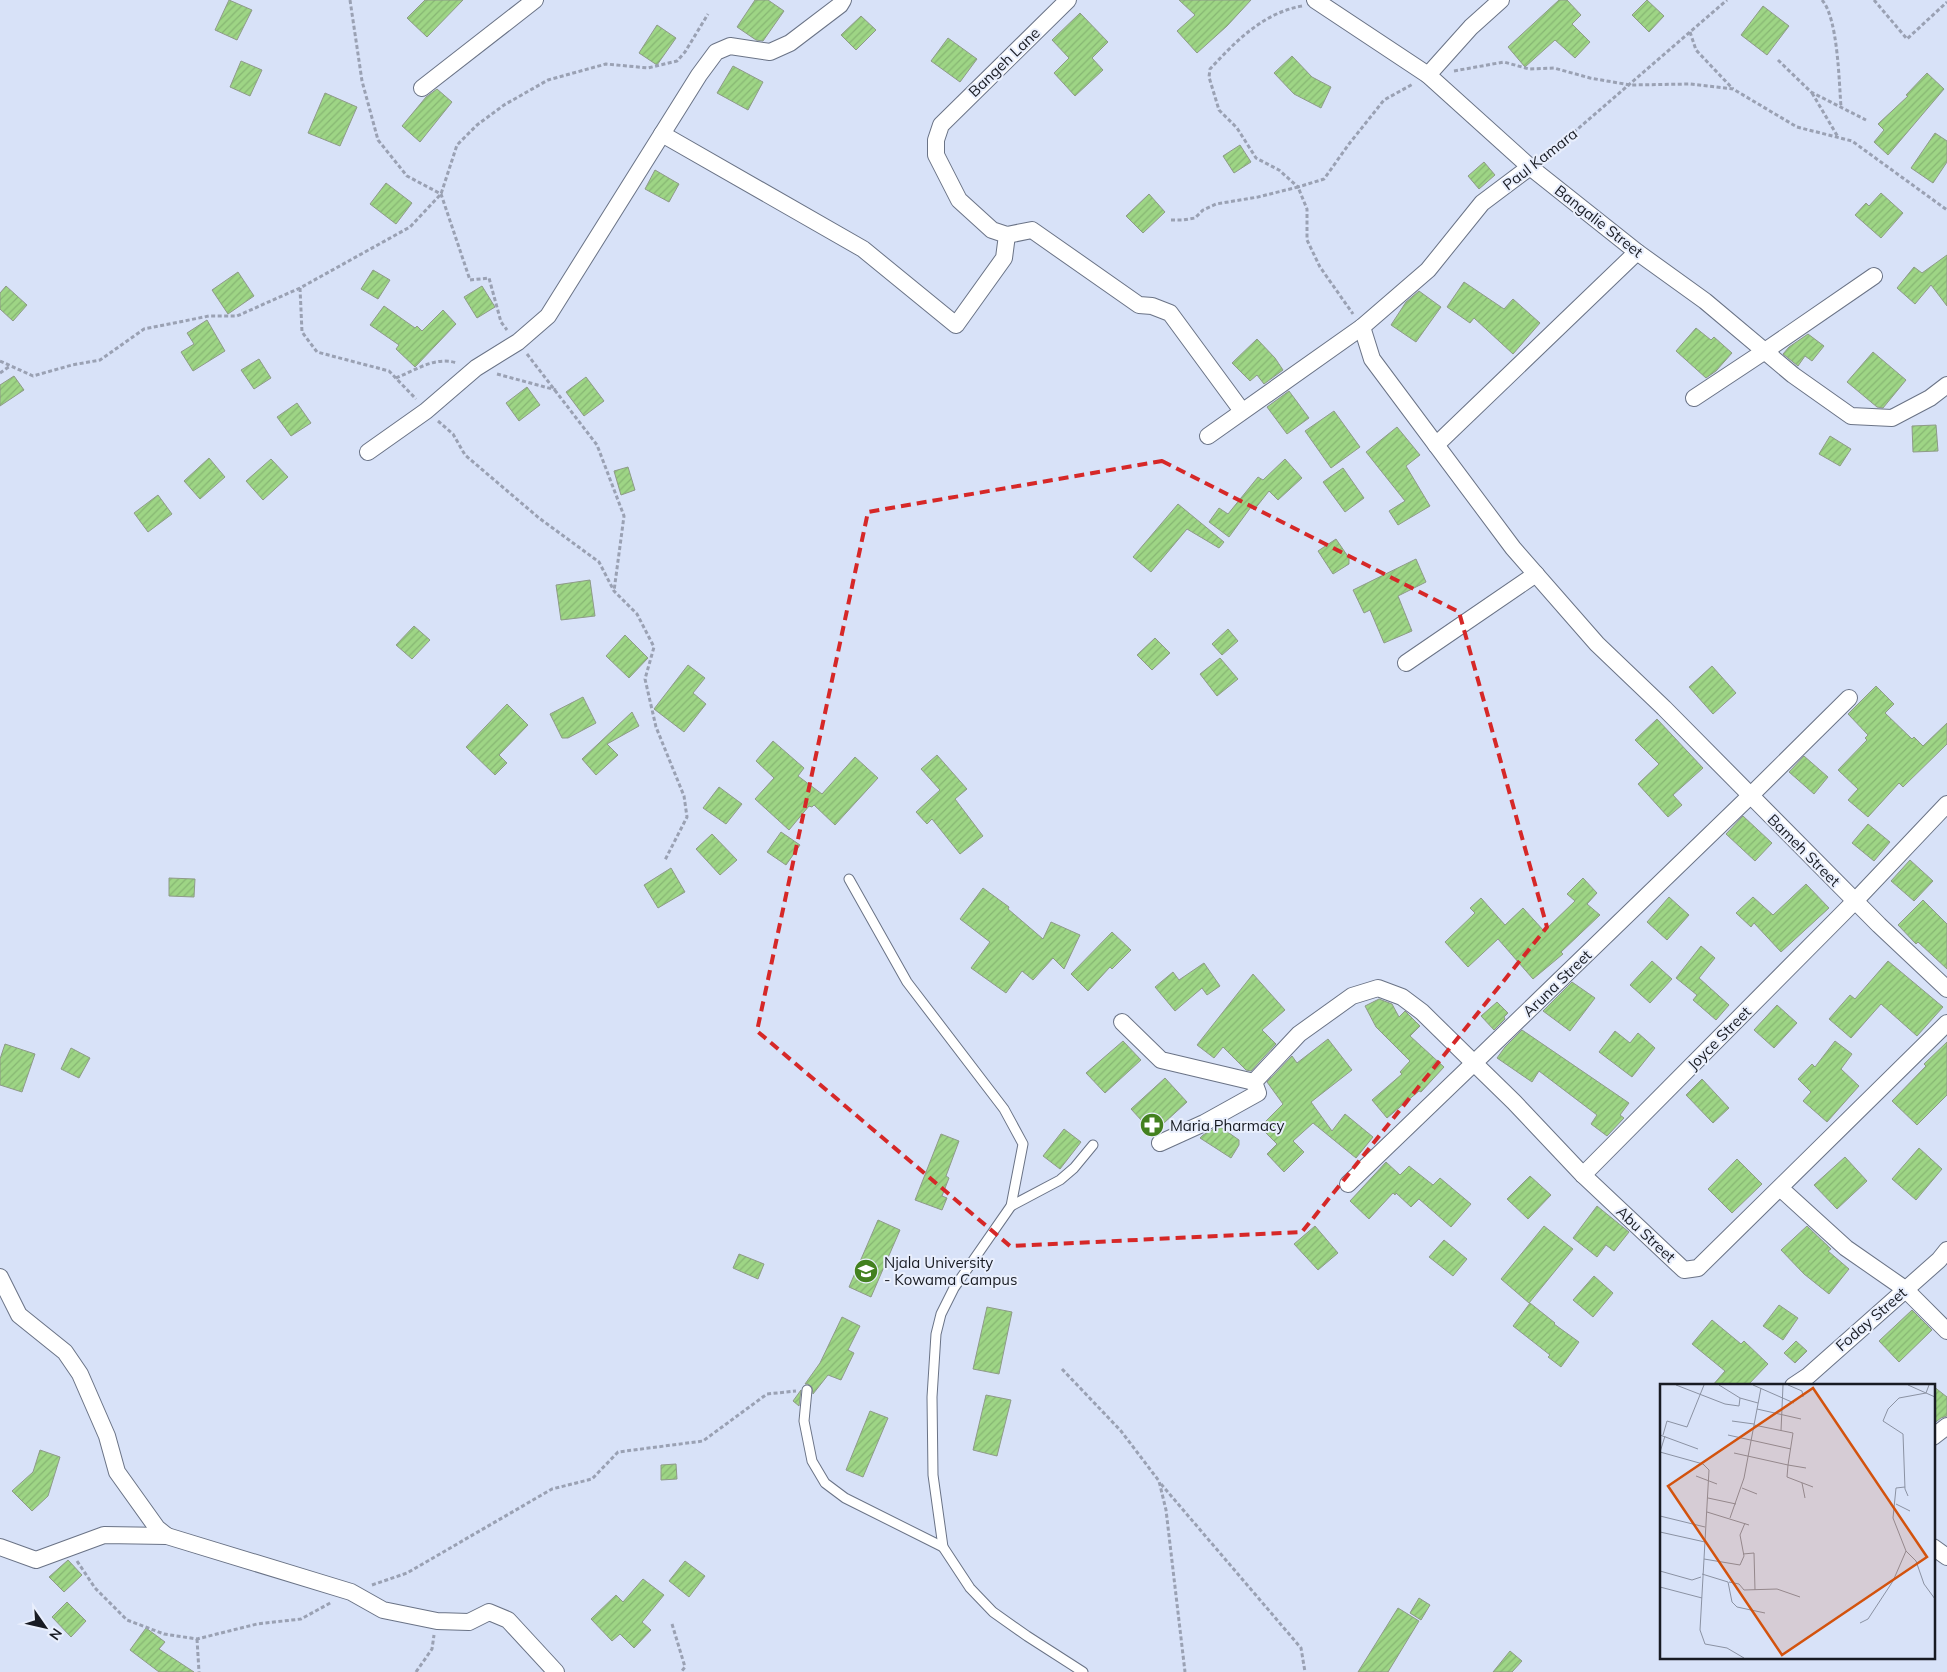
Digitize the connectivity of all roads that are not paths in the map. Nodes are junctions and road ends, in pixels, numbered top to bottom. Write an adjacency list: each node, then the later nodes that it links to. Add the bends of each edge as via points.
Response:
1 (534, 0): 7 (street)
2 (843, 0): 8 (street, via 790,43 770,52 730,46 716,52)
3 (1068, 0): 10 (street, Bangeh Lane, via 941,125 936,140 936,155 959,200 992,230)
4 (1501, 0): 6 (street)
5 (1317, 2): 6 (street, Bangalie Street)
6 (1428, 75): 9 (street, Bangalie Street)
7 (422, 88)
8 (662, 134): 10 (street, via 863,249 956,324 1004,258); 20 (street, via 548,316 518,342 476,368 426,411)
9 (1530, 167): 11 (street, Bangalie Street); 13 (street, Paul Kamara, via 1482,203 1428,270)
10 (1006, 235): 17 (street, via 1032,230 1139,305 1170,313)
11 (1637, 252): 14 (street, Bangalie Street, via 1705,301); 19 (street)
12 (1874, 276): 14 (street)
13 (1362, 327): 17 (street, Paul Kamara); 19 (street, Bameh Street, via 1372,359)
14 (1765, 351): 15 (street, Bangalie Street, via 1851,416 1892,418); 16 (street)
15 (1947, 385)
16 (1694, 398)
17 (1242, 411): 18 (street, Paul Kamara)
18 (1208, 436)
19 (1436, 445): 21 (street, Bameh Street)
20 (368, 452)
21 (1536, 574): 22 (street); 24 (street, Bameh Street, via 1597,644)
22 (1406, 664)
23 (1849, 698): 24 (street, Aruna Street)
24 (1750, 796): 27 (street, Bameh Street); 31 (street, Aruna Street)
25 (1947, 804): 27 (street, Joyce Street)
26 (849, 879): 38 (lane, via 907,982 1004,1109 1023,1144)
27 (1855, 901): 28 (street, Bameh Street); 35 (street, Joyce Street)
28 (1947, 989)
29 (1122, 1022): 32 (street, via 1161,1060)
30 (1947, 1023): 37 (street, Abu Street)
31 (1474, 1063): 32 (street, via 1422,1012 1402,997 1378,988 1352,996 1299,1034); 35 (street, Abu Street); 36 (street)
32 (1256, 1087): 33 (street, via 1204,1123)
33 (1160, 1143)
34 (1093, 1145): 38 (lane, via 1060,1180)
35 (1582, 1175): 37 (street, Abu Street, via 1684,1270 1698,1268)
36 (1348, 1184)
37 (1780, 1188): 41 (street, via 1846,1248)
38 (1011, 1206): 49 (lane, via 954,1288 941,1314 936,1334 932,1397 933,1475)
39 (1947, 1250): 41 (street, Foday Street)
40 (0, 1277): 47 (street, via 19,1314 65,1352 80,1374 107,1436 117,1472 157,1528)
41 (1905, 1289): 42 (street); 43 (street, Foday Street)
42 (1947, 1332)
43 (1796, 1384)
44 (807, 1390): 49 (lane, via 804,1421 810,1453 825,1483 845,1498)
45 (1947, 1426): 46 (street)
46 (1934, 1436)
47 (167, 1536): 48 (street, via 104,1536 36,1560); 52 (street, via 351,1592 383,1610 437,1621 469,1622 489,1612 508,1620)
48 (0, 1547)
49 (944, 1547): 53 (lane, via 970,1588 993,1612)
50 (1934, 1548): 51 (street)
51 (1947, 1557)
52 (556, 1672)
53 (1083, 1672)

